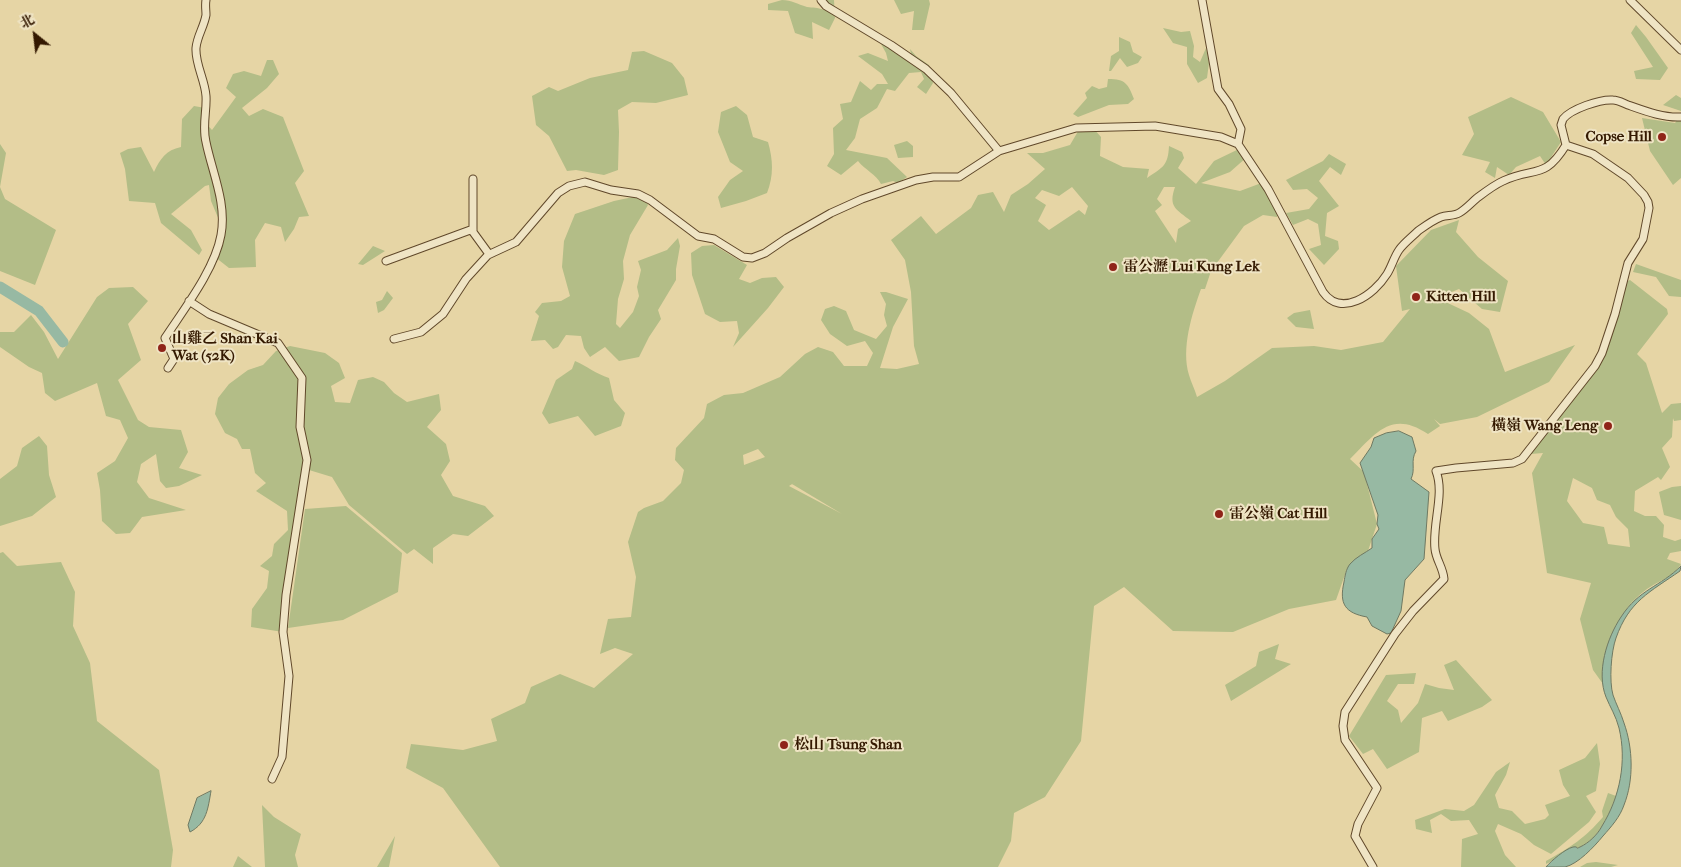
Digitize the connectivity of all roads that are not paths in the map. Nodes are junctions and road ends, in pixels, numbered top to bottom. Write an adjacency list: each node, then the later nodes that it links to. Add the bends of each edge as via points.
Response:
1 (206, 0): 14 (street, via 206,15 196,50 206,98 206,141 217,181 222,226 215,257)
2 (821, 0): 9 (street, via 926,69 951,93)
3 (1202, 0): 7 (street, via 1218,89 1241,130)
4 (1630, 0): 5 (street)
5 (1681, 50)
6 (1681, 117): 8 (street, via 1655,114 1613,100 1590,104 1563,119 1561,125)
7 (1238, 144): 8 (street, via 1268,189 1323,292 1327,298 1342,305 1357,301 1372,290 1386,275 1399,250 1420,230 1436,219 1458,214 1500,182 1541,171 1559,156); 9 (street, via 1221,137 1155,126 1080,128)
8 (1566, 144): 18 (street, via 1593,154 1628,178 1648,202 1643,239 1628,263 1615,314 1595,366 1522,460 1436,472 1440,479 1434,528 1435,551 1444,579 1395,634 1345,712 1345,740 1376,788 1358,824 1356,836)
9 (999, 151): 12 (street, via 959,177 916,180 830,213 752,258 743,257 714,239 698,236 638,194 585,182 558,193 516,242)
10 (473, 179): 11 (street)
11 (473, 229): 12 (street, via 477,240); 13 (street)
12 (489, 254): 15 (street, via 466,279 443,314 421,332)
13 (386, 261)
14 (189, 301): 16 (street, via 165,338 174,359); 17 (street, via 209,314 278,343 302,378 300,427 307,460 286,595 283,632 289,676 282,757)
15 (394, 339)
16 (168, 368)
17 (272, 779)
18 (1373, 867)

